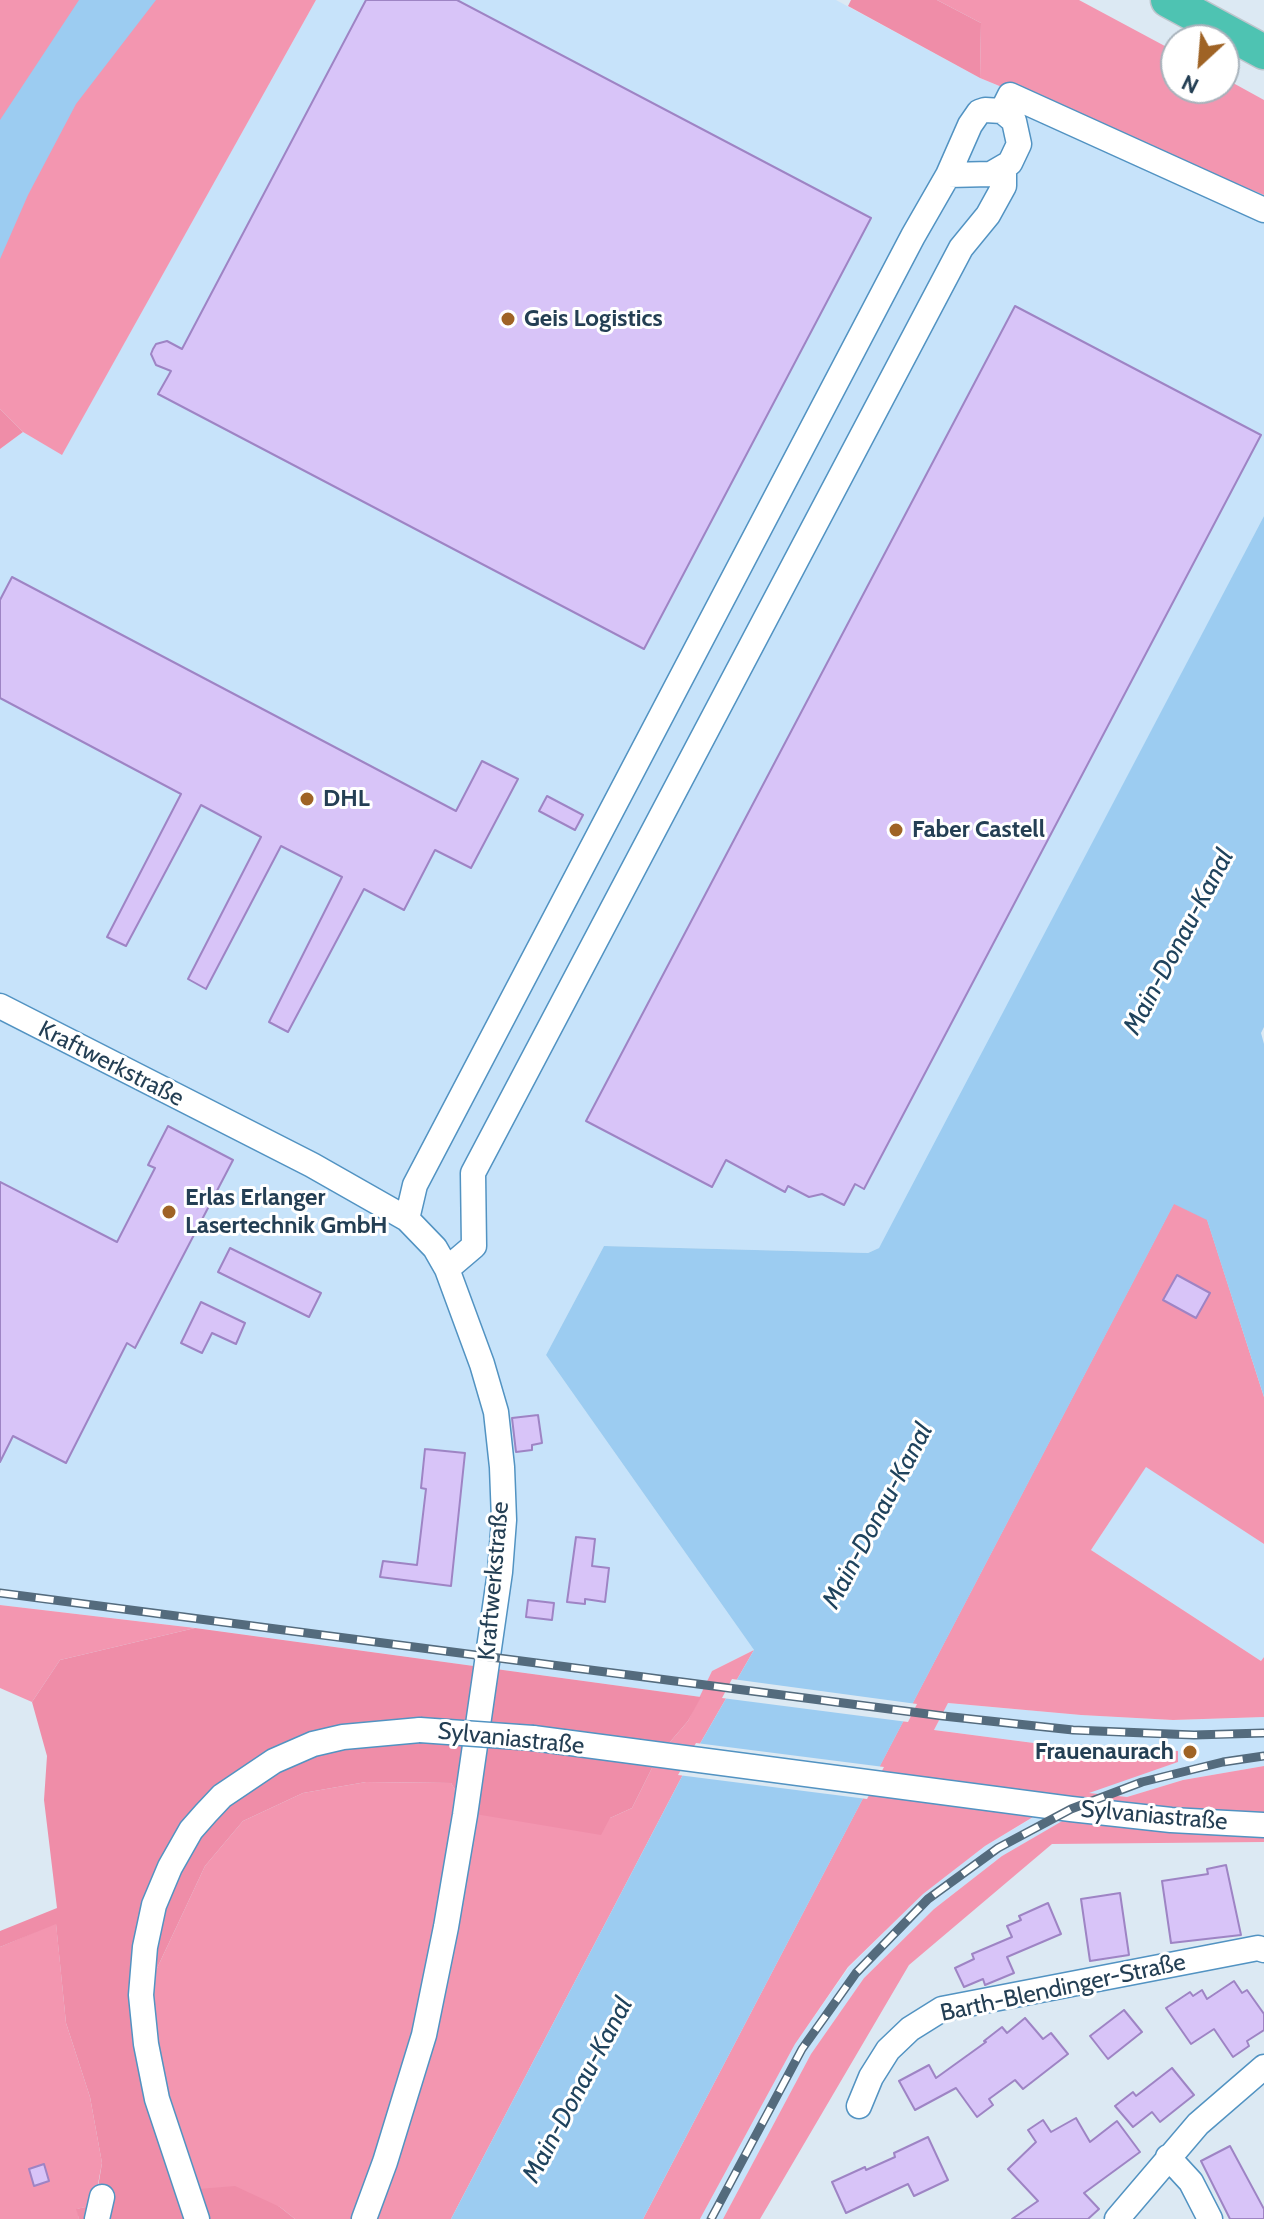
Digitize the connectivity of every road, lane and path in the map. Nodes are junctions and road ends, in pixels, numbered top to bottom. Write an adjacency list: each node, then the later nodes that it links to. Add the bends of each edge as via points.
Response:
1 (1168, 0): 2 (highway)
2 (1264, 52)
3 (1002, 111): 4 (street, via 1014,121 1019,136 1015,155); 5 (street, via 985,110 974,118); 6 (street, via 1010,95)
4 (1004, 169): 5 (street); 9 (street, via 1004,186 961,248 473,1173 474,1246)
5 (948, 175): 8 (street, via 441,1134 415,1185)
6 (1264, 210)
7 (0, 1006): 8 (street, Kraftwerkstraße)
8 (407, 1219): 9 (street, Kraftwerkstraße)
9 (447, 1269): 16 (street, Kraftwerkstraße, via 496,1412 504,1520 500,1572 439,1962 412,2076)
10 (1264, 1825): 15 (street, Sylvaniastraße, bridge, via 1171,1820 533,1738 420,1730 313,1744 274,1761 214,1804 170,1867 151,1919 141,1995 146,2044 157,2099)
11 (1264, 1950): 13 (street, Barth-Blendinger-Straße, via 942,2009 888,2050)
12 (1264, 2067): 14 (street)
13 (859, 2106)
14 (1168, 2157): 17 (street); 18 (street, via 1191,2182)
15 (197, 2219)
16 (364, 2219)
17 (1117, 2219)
18 (1210, 2219)

